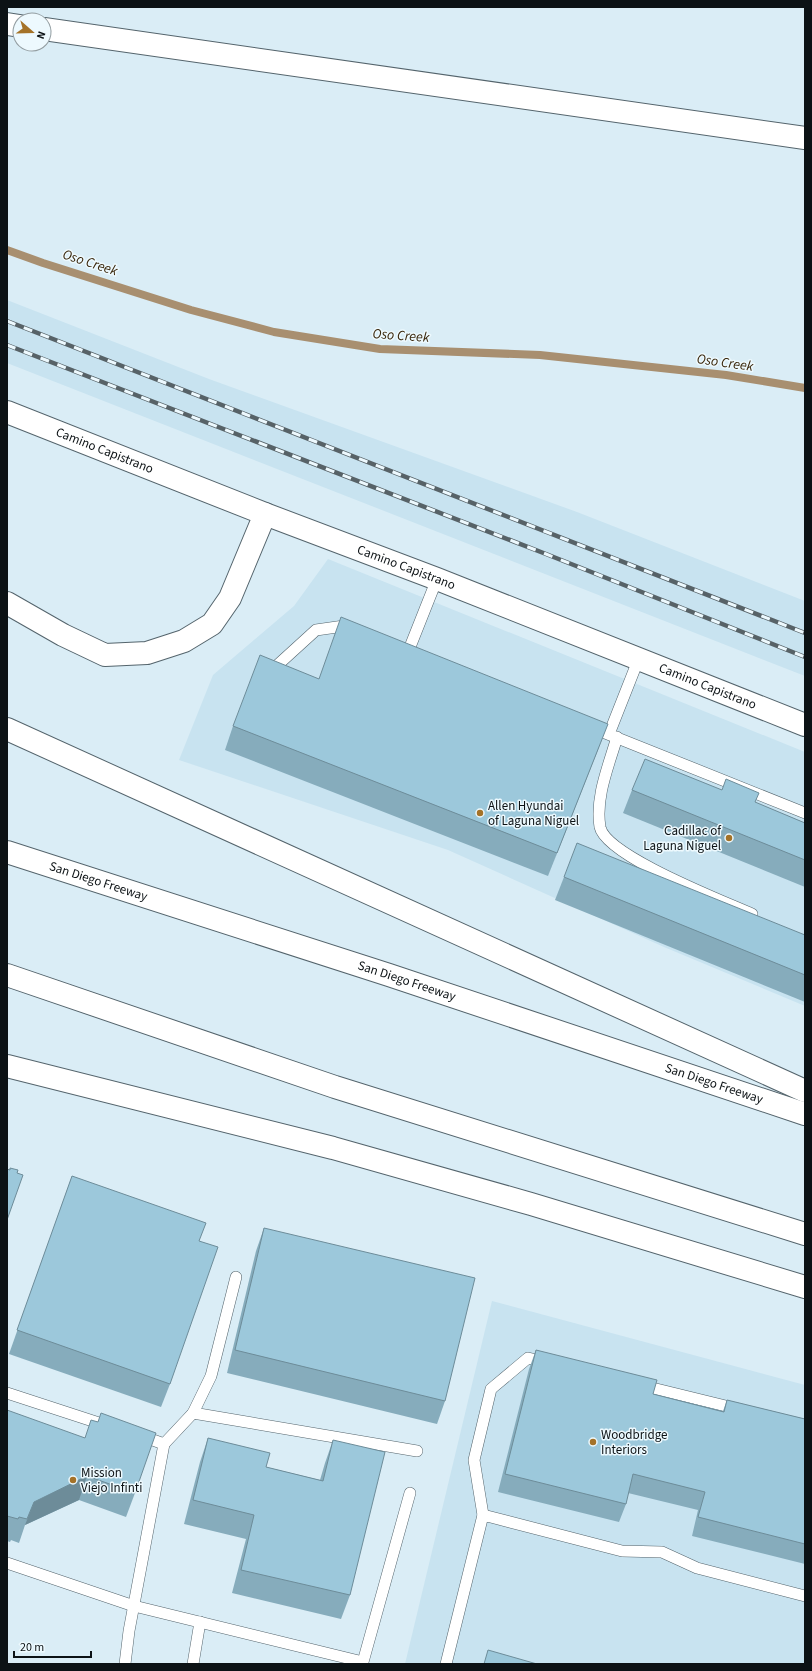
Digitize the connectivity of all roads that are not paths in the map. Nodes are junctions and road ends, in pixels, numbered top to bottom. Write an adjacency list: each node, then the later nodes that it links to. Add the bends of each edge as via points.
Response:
1 (52, 31): 2 (main road)
2 (805, 138)
3 (7, 412): 4 (main road, Camino Capistrano)
4 (265, 514): 5 (main road, Camino Capistrano); 6 (main road, via 230,598 212,624 184,641 147,653 105,655 63,635)
5 (437, 579): 8 (lane, via 411,654); 9 (main road, Camino Capistrano)
6 (7, 603)
7 (363, 633): 10 (lane, via 344,626 316,630)
8 (395, 647)
9 (639, 658): 12 (main road, Camino Capistrano); 14 (lane)
10 (271, 671)
11 (581, 723): 14 (lane)
12 (805, 725)
13 (7, 729): 20 (main road)
14 (613, 736): 15 (lane); 17 (lane, via 600,808 600,828 608,840 621,852 646,866)
15 (805, 813)
16 (7, 852): 21 (main road, San Diego Freeway, via 389,975)
17 (762, 918)
18 (7, 975): 22 (main road, via 335,1086)
19 (7, 1066): 24 (main road, via 333,1148 531,1204)
20 (805, 1091)
21 (805, 1114)
22 (805, 1234)
23 (236, 1277): 29 (lane, via 211,1376)
24 (805, 1287)
25 (558, 1365): 33 (lane, via 528,1358 491,1389 474,1460)
26 (628, 1382): 28 (lane)
27 (7, 1393): 30 (lane)
28 (751, 1412)
29 (193, 1413): 30 (lane); 31 (lane)
30 (164, 1444): 36 (lane)
31 (417, 1451)
32 (410, 1493): 37 (lane, via 364,1662)
33 (482, 1516): 35 (lane, via 622,1551 662,1552 697,1568); 40 (lane)
34 (7, 1563): 36 (lane)
35 (805, 1596)
36 (134, 1606): 37 (lane); 38 (lane)
37 (200, 1622): 39 (lane)
38 (125, 1664)
39 (193, 1664)
40 (446, 1664)

